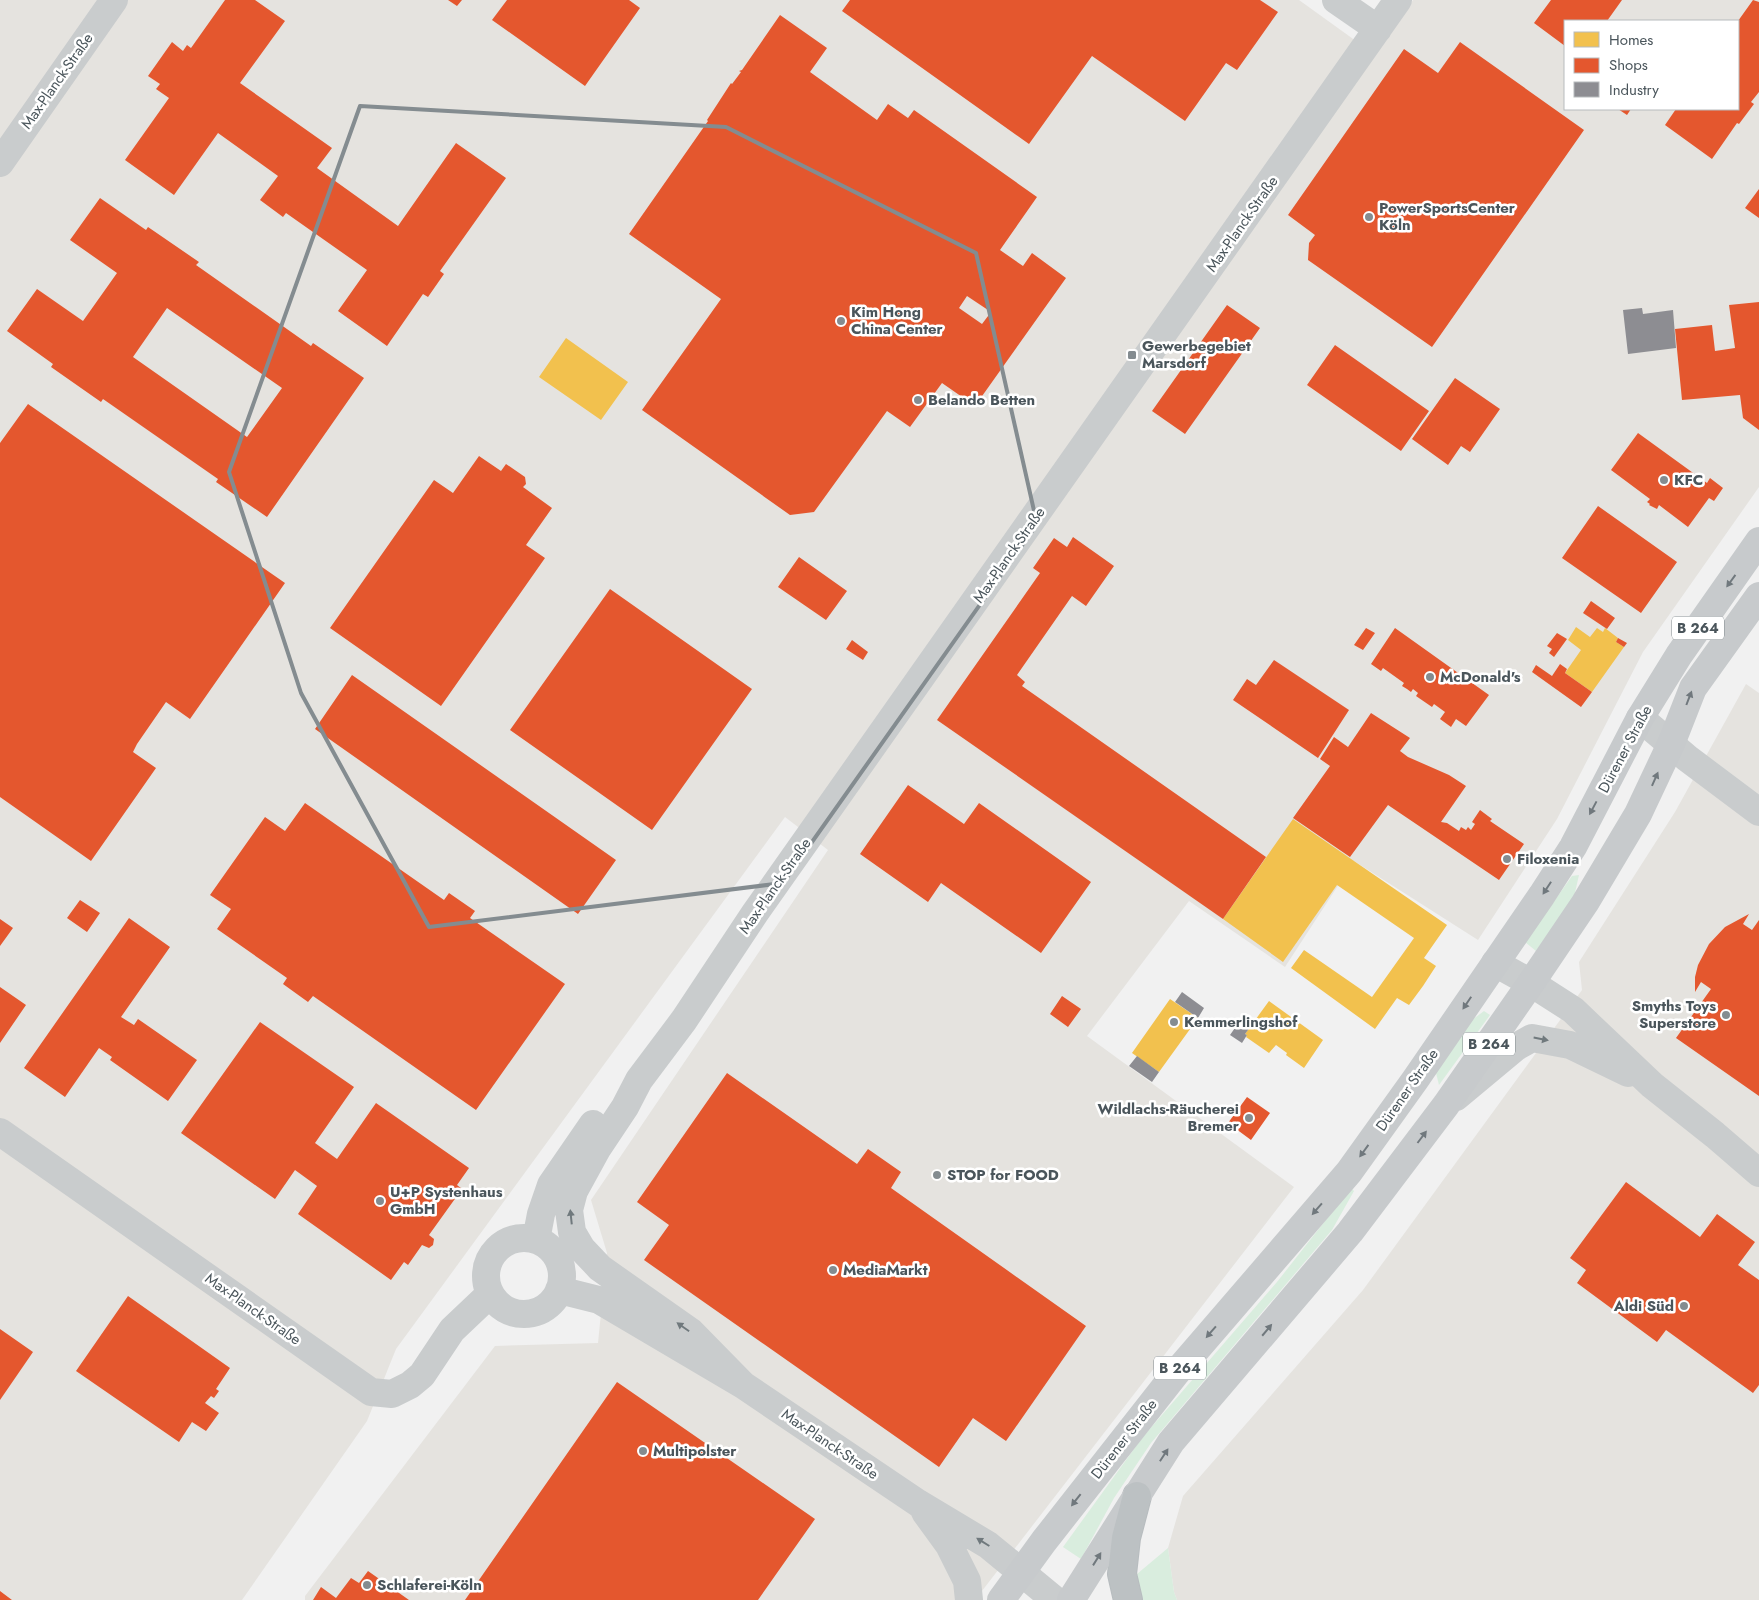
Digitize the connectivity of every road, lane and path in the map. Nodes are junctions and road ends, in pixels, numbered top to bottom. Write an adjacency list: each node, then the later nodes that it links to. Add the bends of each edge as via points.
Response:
1 (114, 0): 5 (street, Max-Planck-Straße)
2 (1336, 0): 4 (street)
3 (1398, 0): 4 (street, Max-Planck-Straße)
4 (1378, 29): 13 (street, Max-Planck-Straße)
5 (0, 163)
6 (1759, 541): 8 (main road, Dürener Straße / B 264, one-way to 8, via 1679,655)
7 (1759, 596): 9 (main road, B 264, one-way to 7, via 1693,688)
8 (1640, 718): 9 (street); 11 (main road, Dürener Straße / B 264, one-way to 11, via 1573,847)
9 (1671, 744): 10 (street); 12 (main road, B 264, one-way to 9, via 1586,903 1638,814)
10 (1759, 812)
11 (1495, 963): 12 (street); 24 (main road, Dürener Straße / B 264, one-way to 24, via 1349,1172 1176,1373)
12 (1531, 983): 14 (street, via 1573,1010); 15 (main road, B 264)
13 (639, 1080): 18 (street, Max-Planck-Straße, via 607,1104 551,1186 540,1214); 21 (street, Max-Planck-Straße, one-way to 13, via 691,1332 600,1268 582,1249 572,1232 569,1210 574,1191)
14 (1652, 1085): 15 (street, one-way to 14, via 1516,1047 1532,1038 1570,1045); 17 (street)
15 (1446, 1105): 22 (main road, B 264, one-way to 15, via 1171,1442 1350,1232)
16 (0, 1132): 20 (street, Max-Planck-Straße, via 371,1392 392,1394 410,1386 422,1375 452,1330)
17 (1759, 1174)
18 (536, 1240): 19 (street, via 550,1248 558,1259 562,1274); 20 (street, via 517,1238 494,1252 486,1274)
19 (559, 1290): 20 (street, via 545,1308 528,1314 505,1309); 21 (street, Max-Planck-Straße, via 599,1300)
20 (490, 1294)
21 (743, 1385): 23 (street, Max-Planck-Straße)
22 (1137, 1496): 28 (main road, B 264, one-way to 22); 29 (highway, via 1126,1538 1122,1574)
23 (918, 1503): 24 (street, Max-Planck-Straße, one-way to 23, via 988,1545); 25 (street, Max-Planck-Straße, via 949,1545 967,1581)
24 (1022, 1572): 26 (main road, Dürener Straße / B 264); 27 (street, Max-Planck-Straße)
25 (969, 1600)
26 (1001, 1600)
27 (1055, 1600)
28 (1071, 1600)
29 (1128, 1600)

